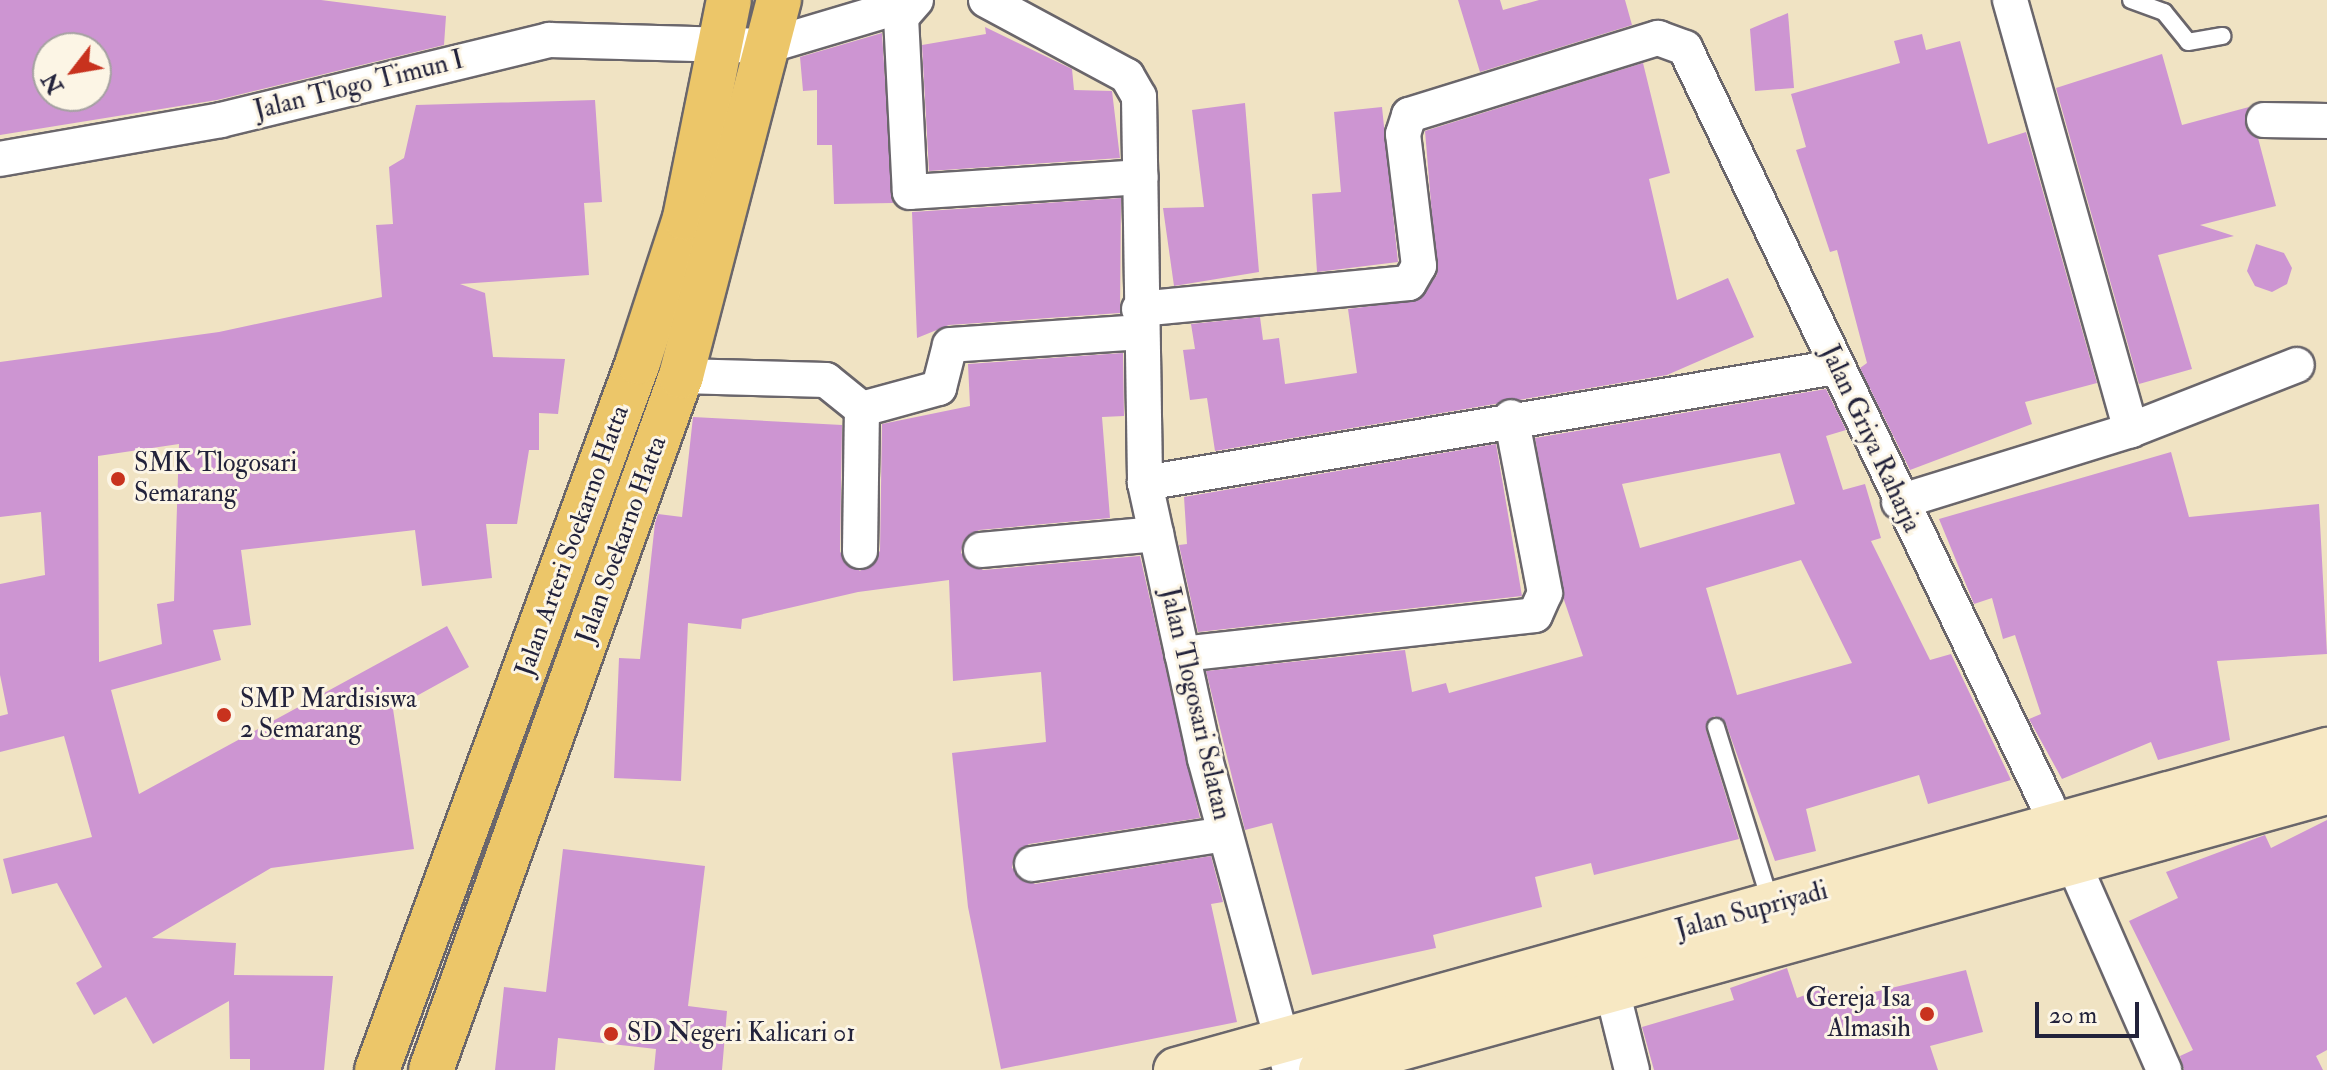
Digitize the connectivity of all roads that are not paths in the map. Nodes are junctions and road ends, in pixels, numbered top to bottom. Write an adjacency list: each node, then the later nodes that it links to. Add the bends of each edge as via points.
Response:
1 (729, 0): 8 (main road, Jalan Arteri Soekarno Hatta)
2 (779, 0): 9 (main road, Jalan Soekarno Hatta)
3 (986, 0): 13 (street, Jalan Tlogosari Selatan, via 1112,67 1136,88)
4 (2010, 0): 20 (street)
5 (2131, 0): 7 (lane, via 2164,12 2188,42)
6 (912, 2): 9 (street, Jalan Tlogo Timun I); 13 (street, via 901,17 910,192)
7 (2222, 36)
8 (720, 46): 9 (street, Jalan Tlogo Timun I); 12 (street, Jalan Tlogo Timun I, via 549,40 221,120); 35 (main road, Jalan Arteri Soekarno Hatta, via 685,218 638,362)
9 (767, 46): 17 (main road, Jalan Soekarno Hatta)
10 (2264, 120): 11 (street)
11 (2327, 121)
12 (0, 159)
13 (1141, 177): 14 (street, Jalan Tlogosari Selatan)
14 (1140, 320): 16 (street, Jalan Griya Raharja, via 1409,283 1419,266 1403,134 1409,115 1658,38 1685,48); 18 (street, via 950,345 939,388); 21 (street, Jalan Tlogosari Selatan)
15 (2297, 365): 20 (street)
16 (1836, 367): 19 (street); 22 (street, Jalan Griya Raharja)
17 (681, 376): 18 (street, via 826,380); 36 (main road, Jalan Soekarno Hatta)
18 (862, 409): 25 (street)
19 (1511, 417): 21 (street); 26 (street, via 1545,593 1535,615)
20 (2131, 430): 22 (street)
21 (1145, 483): 23 (street, Jalan Tlogosari Selatan)
22 (1899, 502): 30 (street, Jalan Griya Raharja)
23 (1156, 534): 24 (street); 26 (street, Jalan Tlogosari Selatan)
24 (981, 550)
25 (860, 551)
26 (1182, 654): 29 (street, Jalan Tlogosari Selatan)
27 (1716, 727): 32 (lane)
28 (2326, 765): 30 (street, Jalan Supriyadi)
29 (1225, 834): 31 (street); 34 (street, Jalan Tlogosari Selatan)
30 (2063, 849): 32 (street, Jalan Supriyadi); 40 (street, Jalan Griya Raharja)
31 (1032, 864)
32 (1776, 925): 33 (street, Jalan Supriyadi); 34 (street, Jalan Supriyadi)
33 (1612, 990): 38 (street, Jalan Supriyadi); 39 (street)
34 (1285, 1055): 37 (street, Jalan Supriyadi)
35 (377, 1070)
36 (431, 1070)
37 (1176, 1070)
38 (1321, 1070)
39 (1632, 1070)
40 (2164, 1070)

